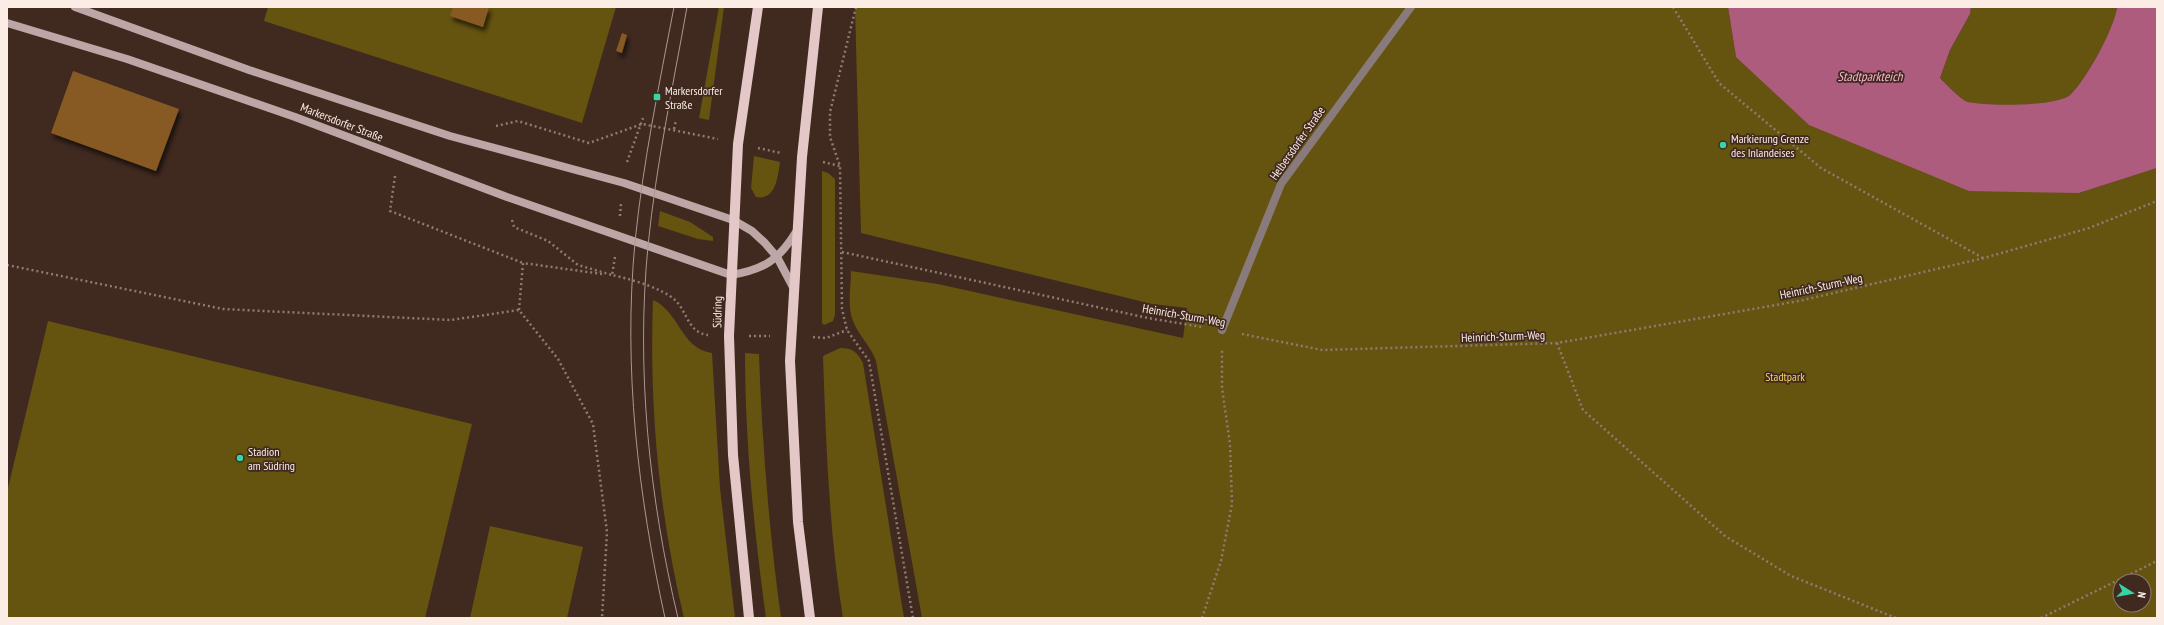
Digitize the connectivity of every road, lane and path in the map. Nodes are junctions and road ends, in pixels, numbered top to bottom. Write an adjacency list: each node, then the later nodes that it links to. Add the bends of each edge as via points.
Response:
1 (74, 7): 19 (main road, Markersdorfer Straße, via 249,70 450,136 624,183)
2 (758, 7): 13 (main road, Südring)
3 (818, 7): 15 (main road)
4 (856, 7): 16 (path, via 830,112 830,136)
5 (1411, 7): 29 (lane, Helbersdorfer Straße, via 1281,184)
6 (1673, 7): 23 (path, via 1719,83 1821,168)
7 (7, 23): 14 (main road, Markersdorfer Straße, via 127,59)
8 (643, 118): 10 (path)
9 (676, 120): 12 (path)
10 (642, 124): 11 (path, via 589,143 518,121); 12 (path)
11 (488, 128)
12 (674, 130): 13 (path)
13 (738, 144): 15 (path); 19 (main road, Südring)
14 (397, 155): 17 (main road, Markersdorfer Straße); 24 (path, via 390,211)
15 (802, 157): 16 (path); 20 (main road)
16 (840, 166): 21 (path)
17 (507, 197): 24 (path, via 514,226 548,241 578,265 612,275); 26 (main road, Markersdorfer Straße)
18 (2157, 201): 23 (path, Heinrich-Sturm-Weg, via 2089,228)
19 (733, 220): 22 (main road, Markersdorfer Straße, via 752,231); 26 (main road, Südring)
20 (796, 232): 22 (main road); 27 (main road)
21 (842, 252): 29 (path, Heinrich-Sturm-Weg, via 1148,318); 35 (path, via 842,309 847,330 869,361)
22 (777, 257): 26 (main road, via 762,267); 27 (main road, Markersdorfer Straße)
23 (1984, 258): 30 (path, Heinrich-Sturm-Weg, via 1799,301)
24 (523, 263): 28 (path)
25 (7, 265): 28 (path, via 222,309 451,320)
26 (731, 275): 33 (main road, Südring, via 730,375 733,455)
27 (793, 287): 34 (main road, via 790,361 793,454 798,522)
28 (519, 310): 32 (path, via 558,359 593,424 607,532)
29 (1222, 330): 30 (path, Heinrich-Sturm-Weg, via 1322,350); 36 (path, via 1222,388 1230,444 1232,504 1221,561)
30 (1557, 343): 37 (path, via 1583,410 1725,536 1791,576)
31 (2157, 561): 38 (path)
32 (602, 618)
33 (749, 618)
34 (810, 618)
35 (913, 618)
36 (1202, 618)
37 (1896, 618)
38 (2041, 618)

